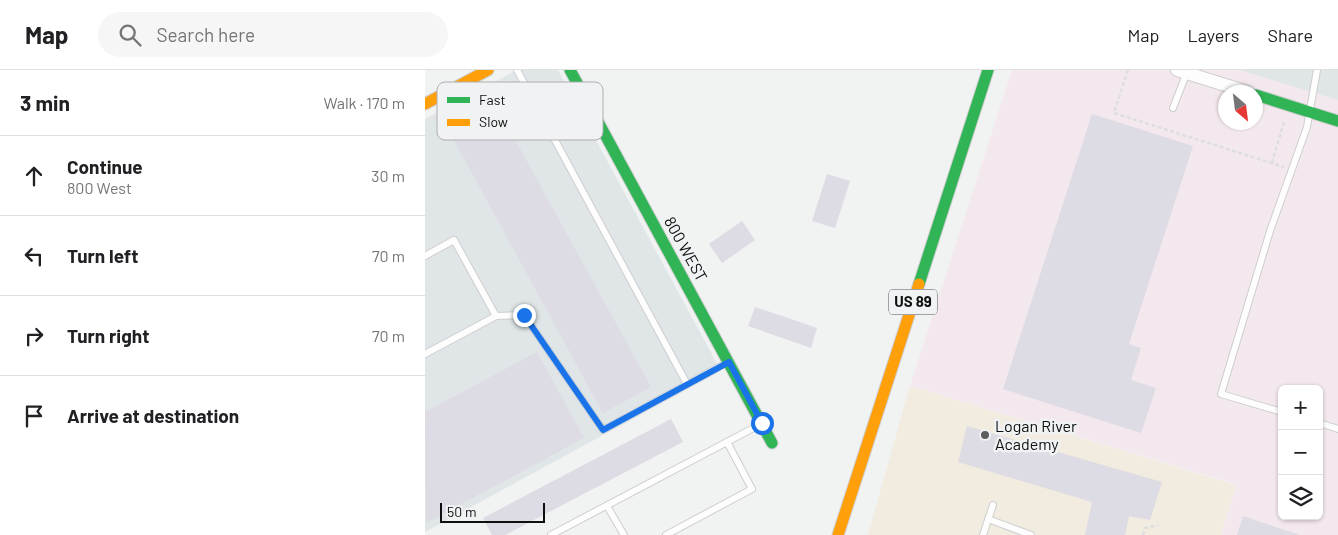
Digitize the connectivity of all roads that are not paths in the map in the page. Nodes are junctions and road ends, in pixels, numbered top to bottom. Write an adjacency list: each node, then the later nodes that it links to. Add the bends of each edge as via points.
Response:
1 (488, 70): 7 (main road)
2 (517, 70): 8 (lane)
3 (570, 70): 9 (main road, 800 WEST)
4 (988, 70): 36 (main road, US 89)
5 (1317, 70): 15 (lane)
6 (1184, 71): 10 (street); 14 (lane)
7 (466, 82)
8 (523, 82)
9 (577, 82)
10 (1226, 85)
11 (437, 98): 13 (main road)
12 (1263, 98): 15 (main road)
13 (425, 104)
14 (1173, 108)
15 (1309, 112): 16 (main road); 24 (lane, via 1307,127 1270,231 1221,394)
16 (1338, 121)
17 (603, 131): 22 (main road, 800 WEST)
18 (555, 140): 23 (lane)
19 (425, 256): 20 (lane, via 454,240)
20 (496, 316): 21 (lane); 23 (lane, via 524,315 603,430)
21 (425, 354)
22 (729, 362): 23 (lane); 25 (main road, 800 WEST)
23 (687, 384)
24 (1278, 411)
25 (762, 423): 28 (lane); 29 (main road, 800 WEST)
26 (1323, 424): 27 (lane)
27 (1338, 429)
28 (727, 442): 31 (lane); 35 (lane, via 752,489)
29 (772, 443)
30 (993, 505): 32 (lane)
31 (607, 506): 33 (lane); 34 (lane)
32 (988, 519): 37 (lane); 38 (lane)
33 (551, 535)
34 (624, 535)
35 (666, 535)
36 (838, 535)
37 (983, 535)
38 (1031, 535)

